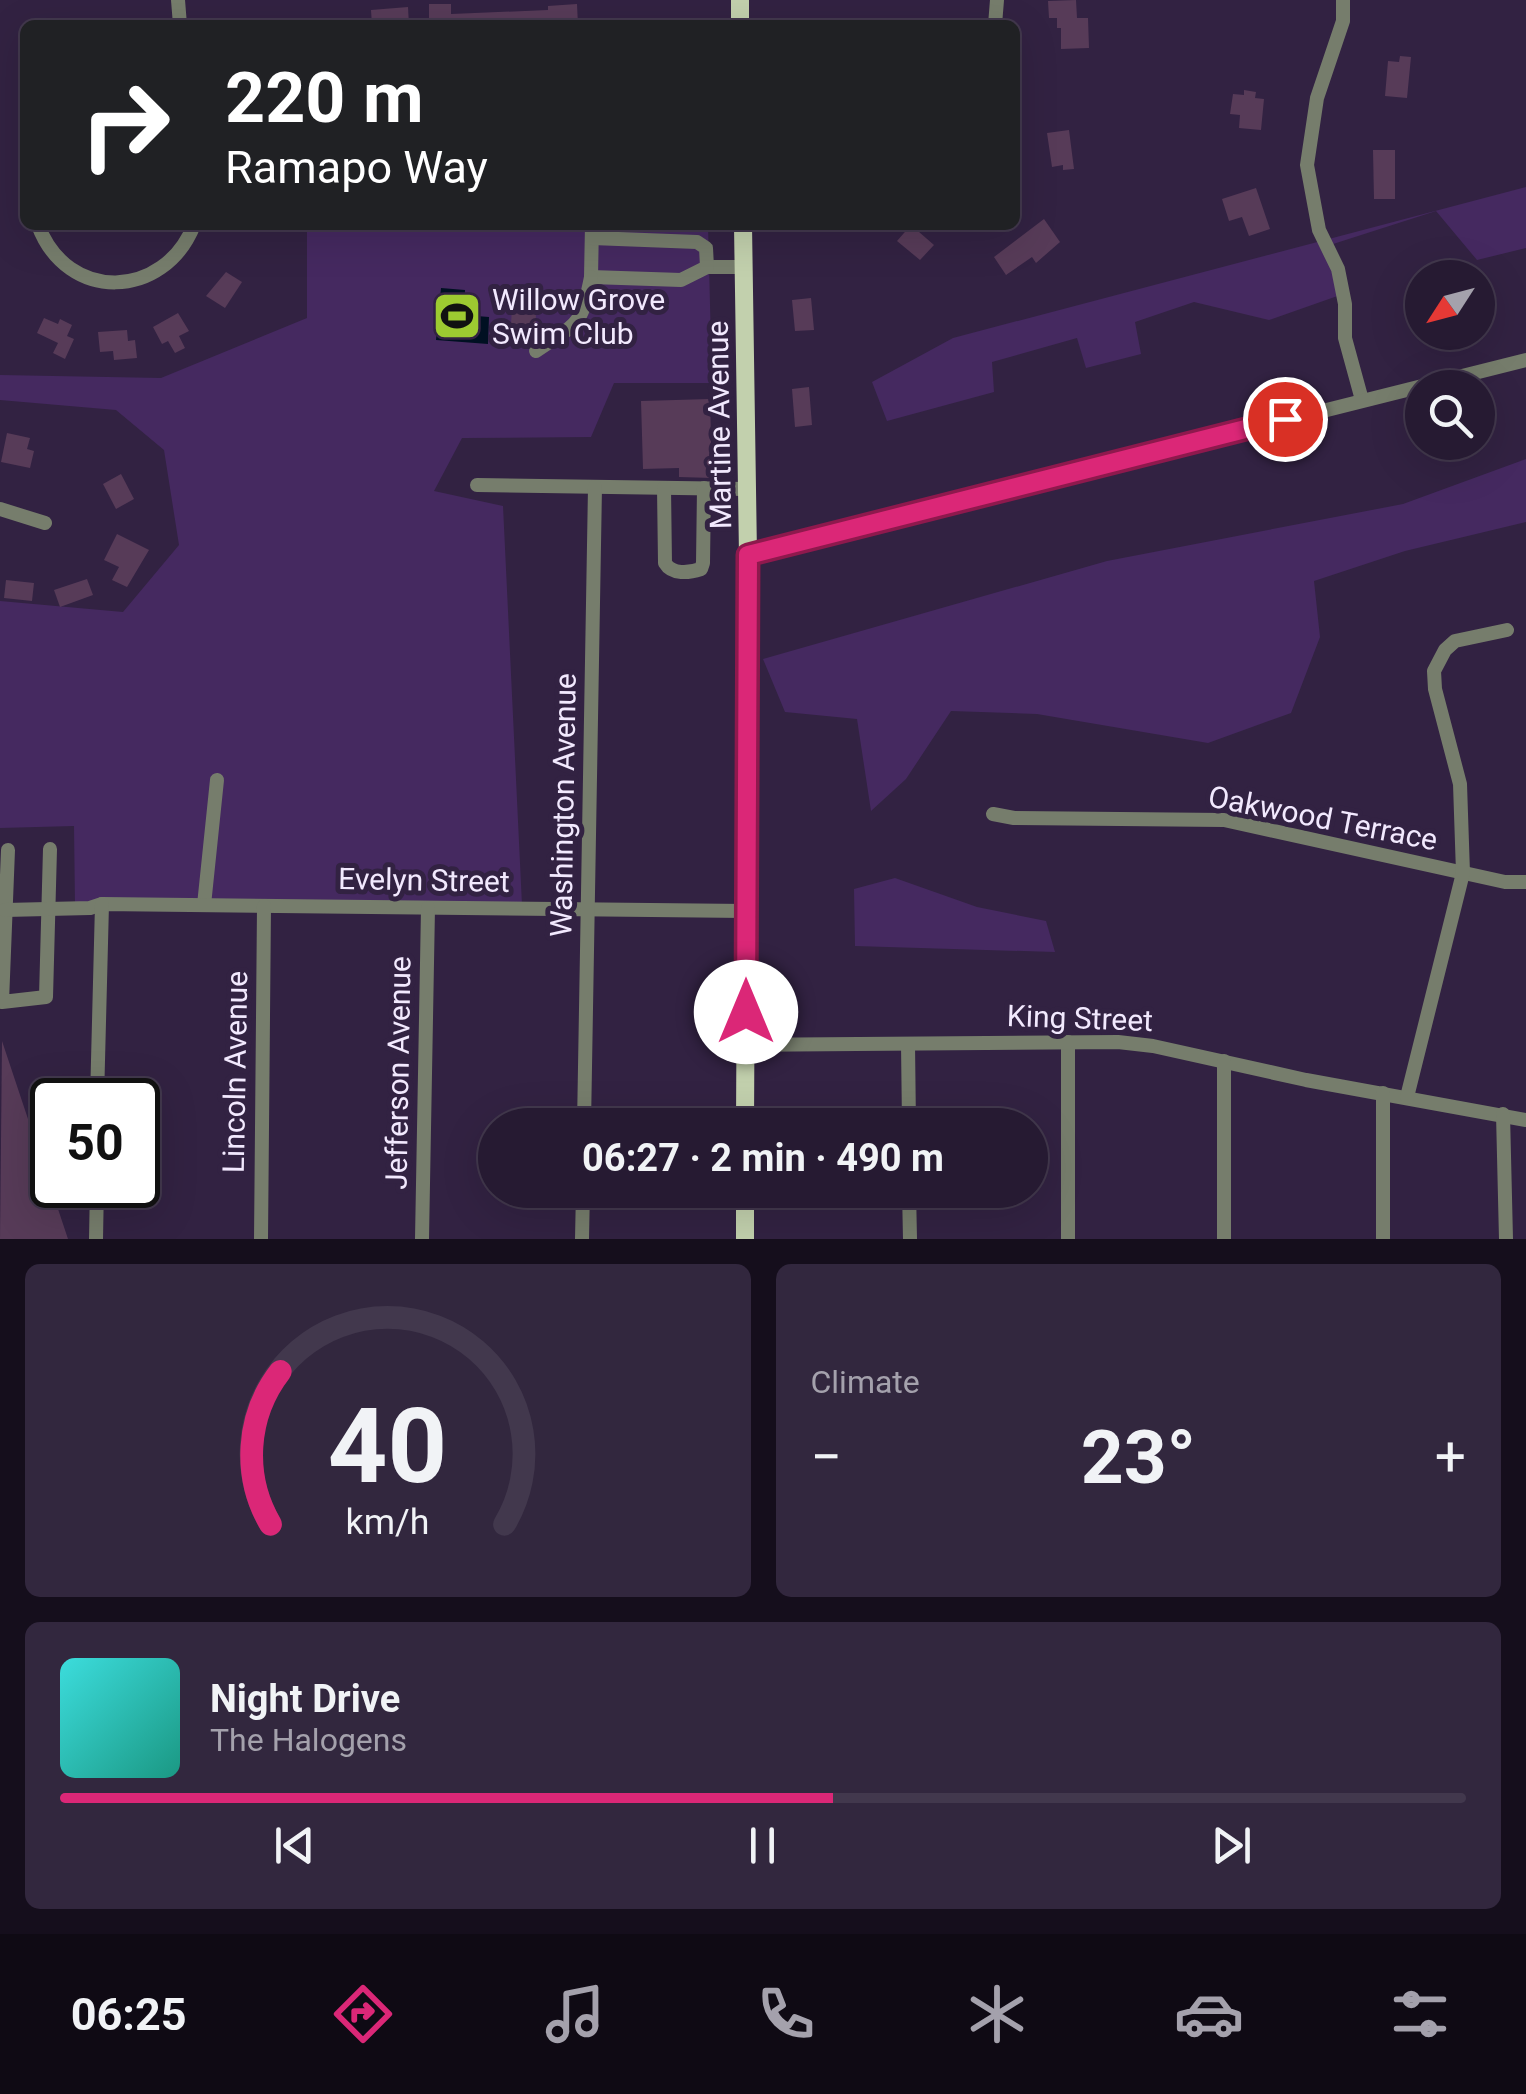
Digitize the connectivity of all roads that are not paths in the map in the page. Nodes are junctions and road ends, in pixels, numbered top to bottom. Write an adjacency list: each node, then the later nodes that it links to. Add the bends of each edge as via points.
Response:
1 (1343, 0): 11 (street, via 1307,165 1319,230 1338,270 1345,338)
2 (41, 230): 3 (street, via 64,264 86,277 120,283 167,265)
3 (191, 230)
4 (743, 230): 7 (main road, Martine Avenue)
5 (592, 232): 6 (street, via 697,242 706,248); 8 (street)
6 (708, 267): 7 (street); 8 (street, via 681,280)
7 (744, 268): 16 (main road, Martine Avenue)
8 (591, 276): 9 (street, via 584,314)
9 (536, 352)
10 (1526, 360): 11 (street)
11 (1362, 400): 19 (street)
12 (477, 485): 13 (street)
13 (595, 487): 14 (street); 33 (street, Washington Avenue)
14 (664, 488): 15 (street); 15 (street, via 665,562 678,572 704,563)
15 (704, 488): 16 (street)
16 (746, 489): 19 (main road, Martine Avenue)
17 (0, 508): 18 (street)
18 (45, 522)
19 (748, 555): 34 (main road, Martine Avenue)
20 (1507, 630): 25 (street, via 1455,642 1434,671 1460,784)
21 (218, 780): 28 (street)
22 (992, 814): 25 (street, Oakwood Terrace, via 1224,820)
23 (50, 849): 32 (street)
24 (8, 850): 31 (street)
25 (1463, 873): 26 (street, Oakwood Terrace); 41 (street)
26 (1526, 882)
27 (102, 904): 28 (street, Evelyn Street); 32 (street, Evelyn Street); 39 (street)
28 (204, 905): 29 (street, Evelyn Street)
29 (264, 906): 30 (street, Evelyn Street); 52 (street, Lincoln Avenue)
30 (428, 908): 33 (street, Evelyn Street); 53 (street, Jefferson Avenue)
31 (5, 910): 32 (street, Evelyn Street); 32 (street, via 2,1002 46,997)
32 (48, 910)
33 (588, 910): 34 (street, Evelyn Street); 42 (street, Washington Avenue)
34 (746, 912): 37 (main road, Martine Avenue)
35 (1068, 1042): 36 (street, King Street); 38 (street, King Street, via 1153,1046); 57 (street)
36 (908, 1044): 37 (street, King Street); 44 (street)
37 (745, 1045): 43 (main road, Martine Avenue)
38 (1224, 1061): 40 (street, King Street); 58 (street)
39 (98, 1078)
40 (1383, 1093): 41 (street, King Street); 59 (street)
41 (1407, 1097): 45 (street, King Street)
42 (584, 1108)
43 (745, 1108)
44 (909, 1108)
45 (1503, 1114): 46 (street, King Street); 60 (street)
46 (1526, 1120)
47 (96, 1208): 51 (street)
48 (583, 1208): 54 (street)
49 (745, 1208): 55 (main road)
50 (910, 1208): 56 (street)
51 (96, 1239)
52 (261, 1239)
53 (422, 1239)
54 (582, 1239)
55 (745, 1239)
56 (910, 1239)
57 (1068, 1239)
58 (1224, 1239)
59 (1382, 1239)
60 (1506, 1239)

